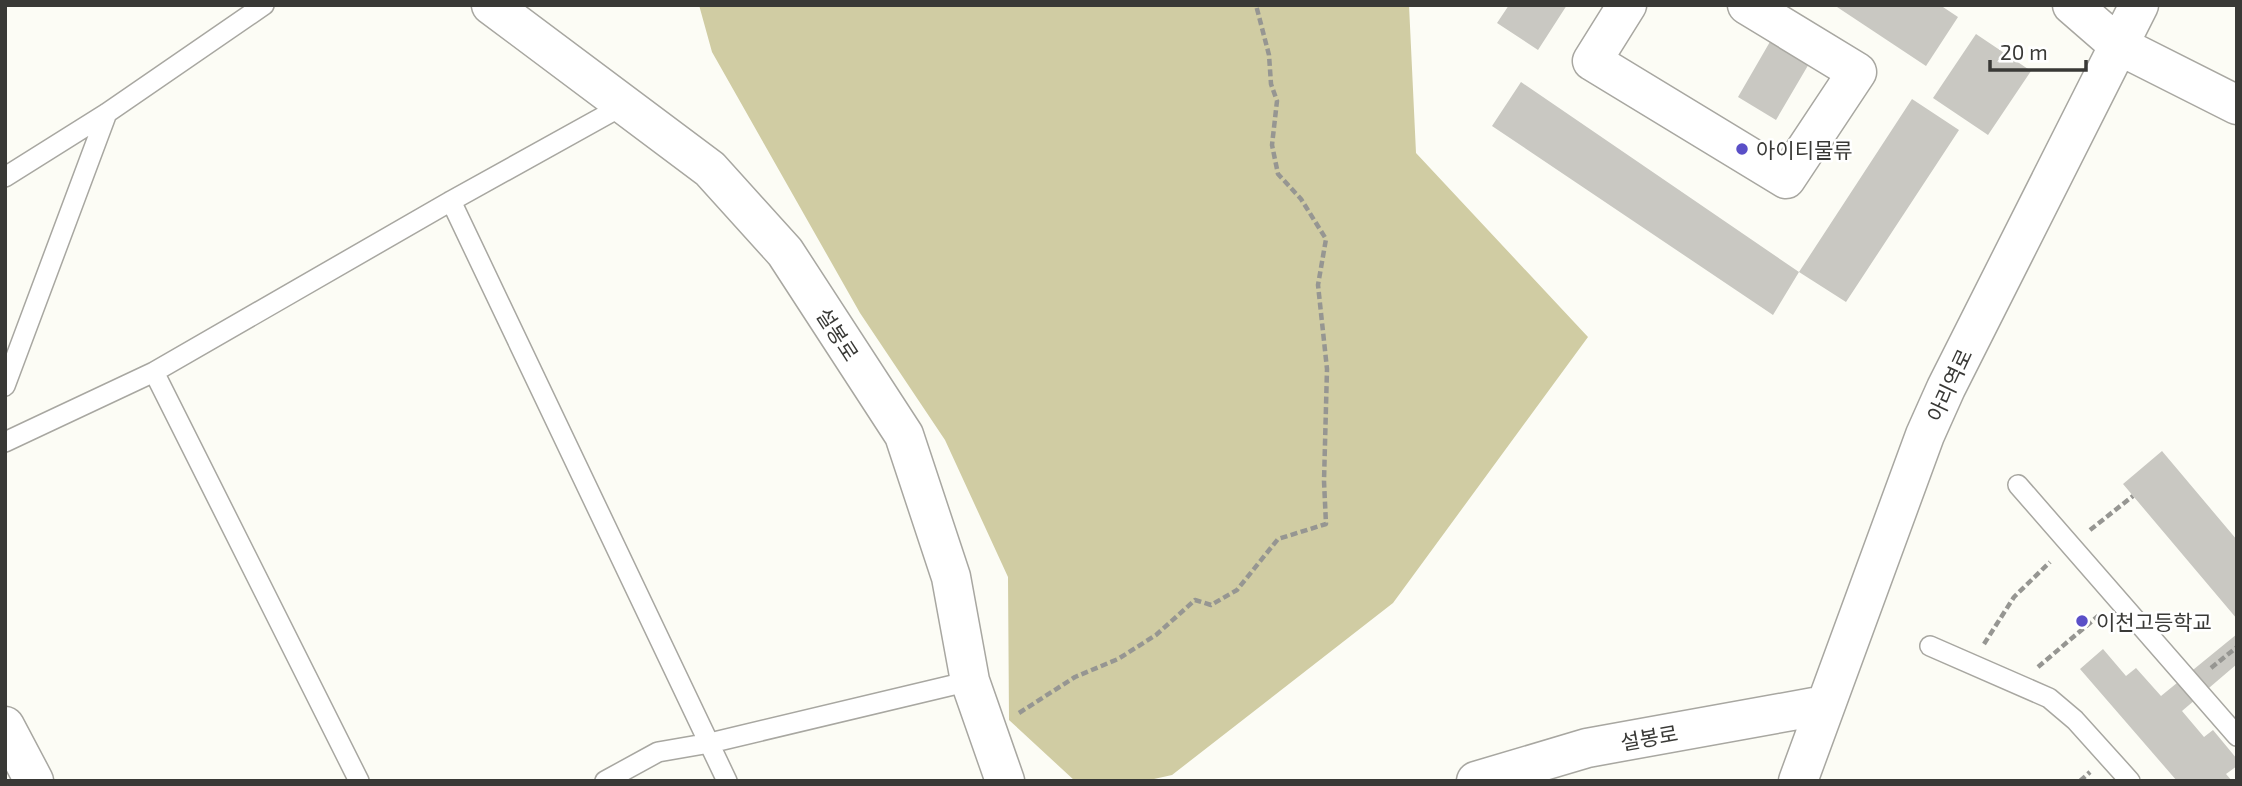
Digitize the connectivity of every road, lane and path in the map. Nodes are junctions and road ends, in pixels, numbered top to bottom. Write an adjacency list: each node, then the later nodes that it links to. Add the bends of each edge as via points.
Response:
1 (264, 5): 11 (lane)
2 (491, 5): 9 (street, 설봉로)
3 (1256, 5): 27 (path, via 1277,101 1272,145 1278,174 1301,199 1326,239 1318,285 1327,369 1326,524 1278,538 1237,590 1211,605 1195,600 1156,635 1034,701)
4 (1627, 5): 5 (street, via 1592,61 1786,179 1857,72)
5 (1747, 5)
6 (2072, 5): 8 (street)
7 (2139, 5): 8 (street, 아리역로)
8 (2118, 45): 10 (street); 25 (street, 아리역로, via 1926,435)
9 (624, 105): 13 (lane); 23 (street, 설봉로, via 710,169 785,252 904,435 951,577)
10 (2237, 106)
11 (107, 113): 12 (lane); 15 (lane)
12 (5, 177)
13 (451, 201): 14 (lane); 29 (lane)
14 (154, 372): 16 (lane); 31 (lane)
15 (5, 386)
16 (5, 442)
17 (2018, 485): 19 (lane)
18 (2133, 496): 19 (path)
19 (2071, 545): 20 (lane); 22 (path, via 2014,597)
20 (2118, 600): 24 (path); 28 (lane)
21 (1930, 646): 22 (lane)
22 (1972, 664): 24 (lane)
23 (970, 681): 27 (street, 설봉로); 29 (lane)
24 (2017, 685): 37 (lane, via 2062,708)
25 (1825, 705): 35 (street, 설봉로, via 1587,748); 36 (street, 아리역로)
26 (5, 726): 30 (street)
27 (989, 736): 34 (street, 설봉로)
28 (2237, 736)
29 (710, 743): 32 (lane, via 658,752); 33 (lane)
30 (34, 781)
31 (359, 781)
32 (605, 781)
33 (727, 781)
34 (1005, 781)
35 (1476, 781)
36 (1798, 781)
37 (2130, 781)

